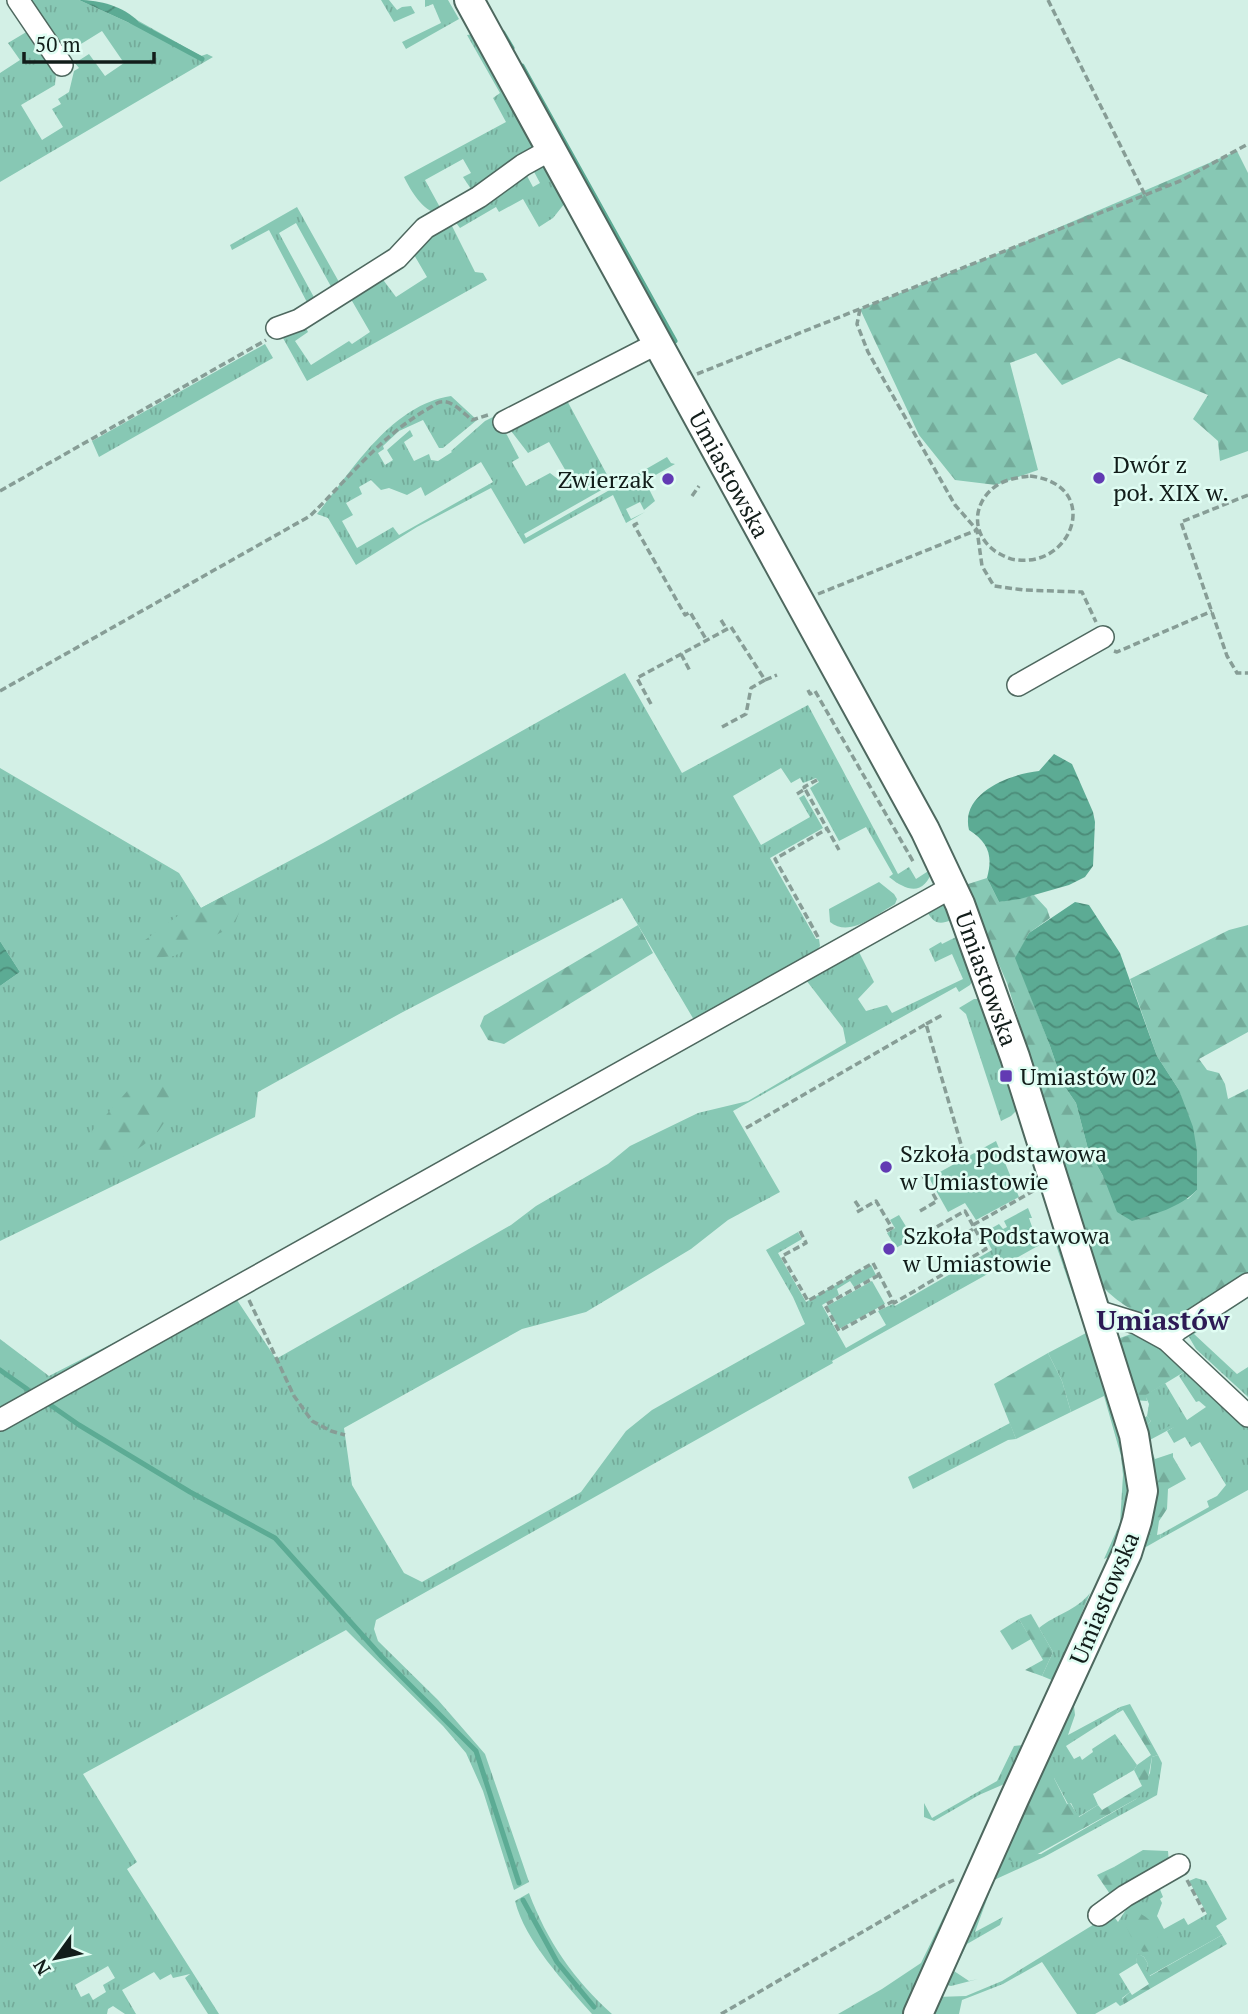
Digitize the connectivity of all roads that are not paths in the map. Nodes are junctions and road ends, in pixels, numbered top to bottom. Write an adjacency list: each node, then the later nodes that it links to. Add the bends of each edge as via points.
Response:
1 (18, 0): 3 (street)
2 (469, 0): 4 (main road, Umiastowska)
3 (62, 65)
4 (552, 149): 5 (street, via 425,228 397,258 299,320); 6 (main road, Umiastowska)
5 (277, 328)
6 (658, 343): 7 (street); 10 (main road, Umiastowska)
7 (499, 417)
8 (1102, 637): 9 (street)
9 (1018, 685)
10 (952, 887): 12 (main road, Umiastowska, via 1015,1057); 15 (street)
11 (1248, 1284): 13 (street)
12 (1097, 1311): 13 (street); 18 (main road, Umiastowska, via 1138,1455 1143,1491 1137,1521 1127,1553)
13 (1167, 1340): 14 (street)
14 (1248, 1416)
15 (0, 1420)
16 (1179, 1865): 17 (street)
17 (1099, 1915)
18 (918, 2014)

